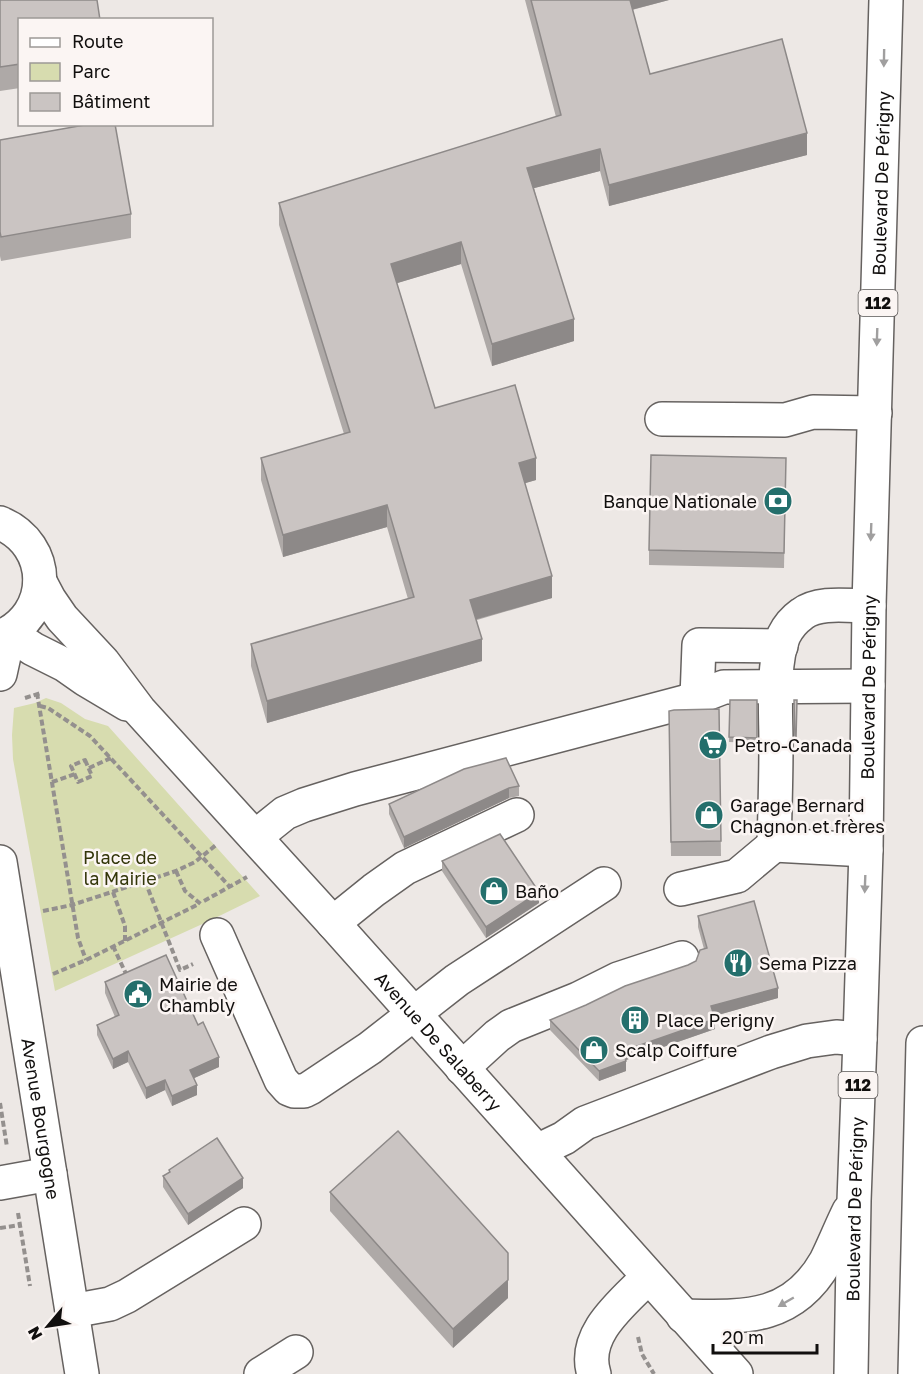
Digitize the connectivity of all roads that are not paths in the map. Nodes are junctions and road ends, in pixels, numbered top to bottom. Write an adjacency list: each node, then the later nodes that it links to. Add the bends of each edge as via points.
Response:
1 (886, 0): 2 (street, Boulevard De Périgny / 112, one-way to 2)
2 (875, 413): 3 (street, via 813,412 785,420); 6 (street, Boulevard De Périgny / 112, one-way to 6)
3 (662, 418)
4 (0, 524): 5 (street, via 20,535 33,552)
5 (40, 582): 7 (street, via 33,608 23,622); 13 (street, Avenue De Salaberry, via 62,618 103,662)
6 (869, 606): 8 (street, via 830,606 803,612 785,633); 11 (street, Boulevard De Périgny / 112)
7 (5, 635): 9 (street); 13 (street, Avenue De Salaberry, via 65,665)
8 (781, 646): 10 (street); 12 (street, via 699,645)
9 (0, 674)
10 (777, 686): 11 (street); 12 (street, via 724,687); 16 (street)
11 (868, 686): 17 (street, Boulevard De Périgny / 112)
12 (697, 698): 15 (street, via 304,805 285,813)
13 (139, 710): 15 (street, Avenue De Salaberry)
14 (517, 815): 21 (street, via 405,868)
15 (255, 837): 21 (street, Avenue De Salaberry)
16 (774, 845): 17 (street); 20 (street, via 737,876)
17 (866, 850): 25 (street, Boulevard De Périgny / 112, one-way to 25)
18 (0, 862): 29 (street, Avenue Bourgogne)
19 (604, 885): 24 (street)
20 (681, 889)
21 (333, 923): 24 (street, Avenue De Salaberry)
22 (217, 935): 24 (street, via 281,1080 294,1091 310,1089)
23 (682, 958): 27 (street, via 618,979 511,1026)
24 (413, 1013): 27 (street, Avenue De Salaberry)
25 (860, 1039): 28 (street, via 819,1038 771,1052 585,1123); 31 (street, Boulevard De Périgny / 112)
26 (923, 1043): 42 (street)
27 (462, 1068): 28 (street, Avenue De Salaberry)
28 (537, 1151): 33 (street, Avenue De Salaberry)
29 (50, 1174): 30 (street); 34 (street, Avenue Bourgogne)
30 (8, 1193)
31 (854, 1201): 35 (street, one-way to 35, via 826,1261 786,1304 731,1317); 41 (street, Boulevard De Périgny / 112)
32 (244, 1224): 34 (street, via 127,1296 110,1304)
33 (648, 1277): 35 (street, Avenue De Salaberry); 39 (street, via 611,1315 596,1338 591,1358)
34 (72, 1311): 37 (street, Avenue Bourgogne)
35 (683, 1316): 40 (street, Avenue De Salaberry)
36 (296, 1352): 38 (street)
37 (82, 1374)
38 (261, 1374)
39 (594, 1374)
40 (736, 1374)
41 (851, 1374)
42 (915, 1374)

